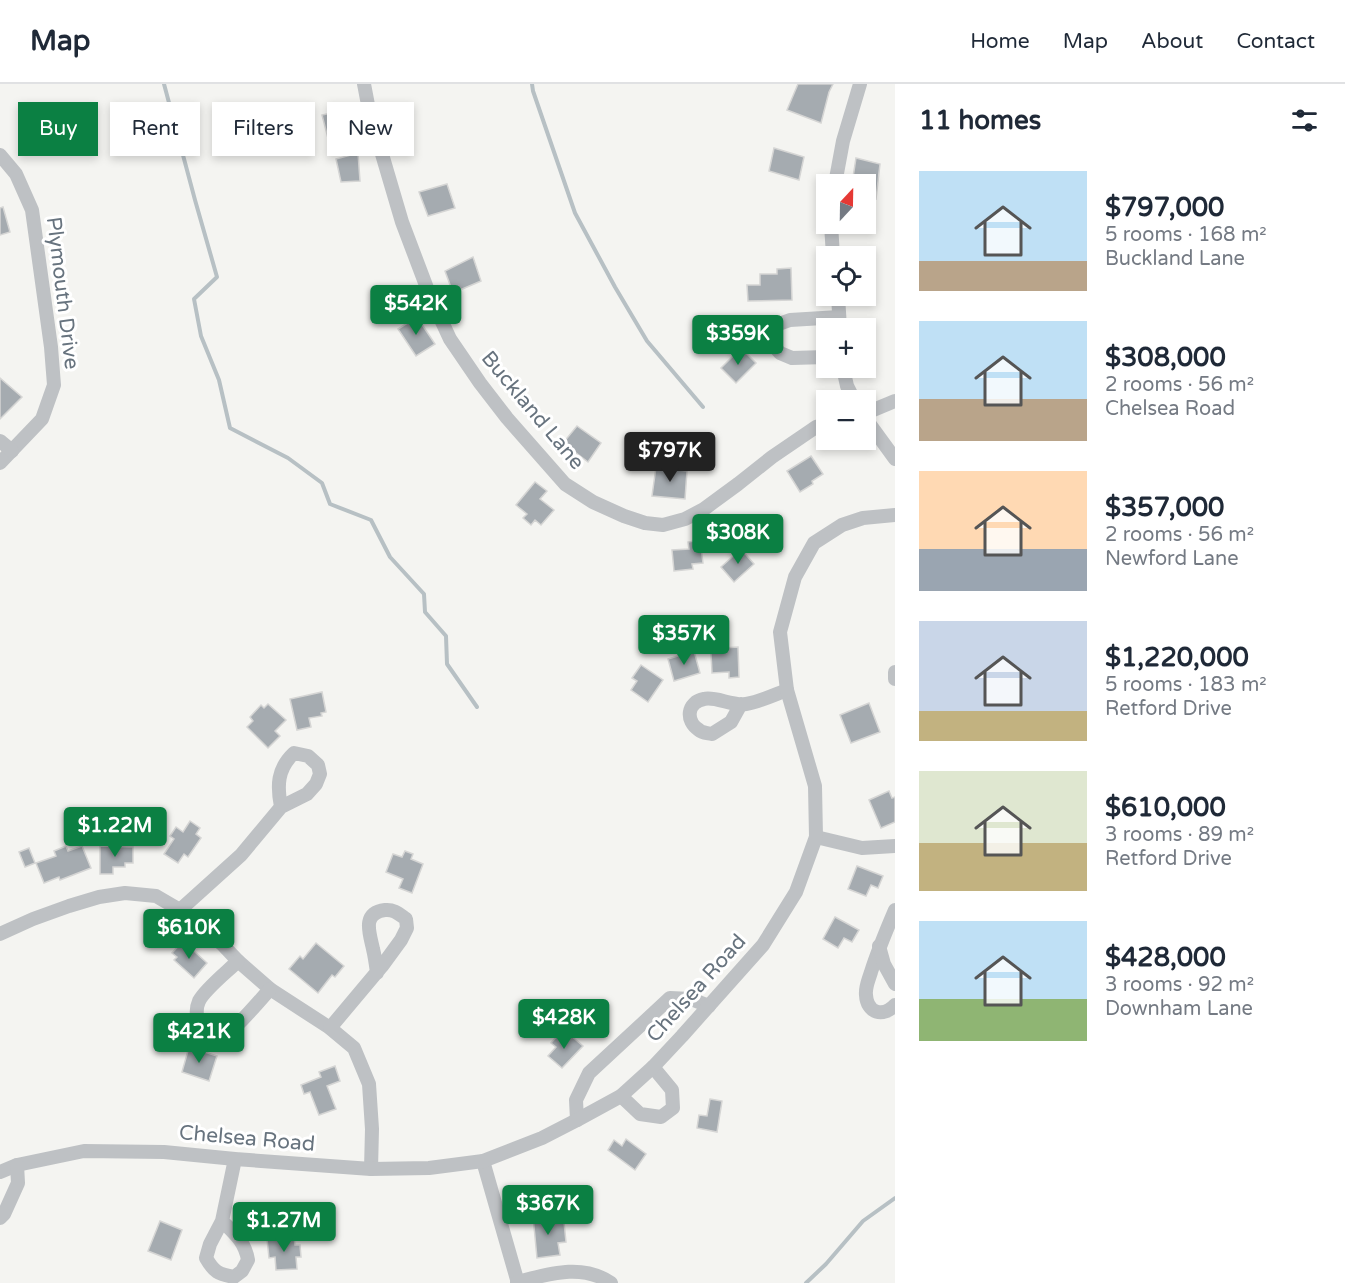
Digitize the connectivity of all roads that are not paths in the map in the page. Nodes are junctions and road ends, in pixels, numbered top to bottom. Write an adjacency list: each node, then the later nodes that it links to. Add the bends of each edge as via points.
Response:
1 (364, 84): 9 (street, Buckland Lane, via 402,222 450,339 507,418 565,484 624,516 663,525 704,508)
2 (860, 84): 4 (street)
3 (0, 155): 12 (street, Plymouth Drive, via 16,174 32,210 54,385 42,419)
4 (837, 174)
5 (816, 322): 6 (street, via 790,320 776,325 771,335 780,353 792,358)
6 (816, 357)
7 (895, 401): 8 (street)
8 (876, 408)
9 (816, 427)
10 (876, 433): 13 (street)
11 (0, 441): 12 (street)
12 (12, 451): 14 (street, Plymouth Drive)
13 (895, 459)
14 (0, 463)
15 (895, 515): 18 (street, Chelsea Road, via 842,525 814,543 795,577 780,632)
16 (895, 672): 17 (street)
17 (895, 680)
18 (786, 690): 19 (street); 21 (street, Chelsea Road, via 815,786)
19 (741, 704)
20 (281, 807): 23 (street, via 241,855)
21 (816, 837): 22 (street, via 862,848); 32 (street, Chelsea Road, via 796,892 763,945)
22 (895, 846)
23 (180, 910): 25 (street, via 156,896 125,893 69,906); 27 (street)
24 (895, 910): 26 (street)
25 (0, 934)
26 (879, 946): 29 (street); 31 (street, via 866,996 877,1012 886,1012)
27 (238, 961): 30 (street); 30 (street, via 200,1001 196,1013 203,1031 221,1037 230,1032)
28 (377, 973): 33 (street)
29 (895, 984)
30 (270, 989): 33 (street)
31 (895, 1005)
32 (709, 1006): 34 (street, Chelsea Road); 36 (street, via 691,999 670,998 589,1073 576,1100)
33 (330, 1028): 40 (street, via 354,1048 369,1084)
34 (653, 1067): 35 (street, Chelsea Road); 35 (street, via 672,1090 673,1108 661,1117 640,1114)
35 (621, 1096): 36 (street, Chelsea Road)
36 (577, 1120): 38 (street, Chelsea Road)
37 (236, 1159): 39 (street, Chelsea Road, via 164,1152 84,1151); 40 (street, Chelsea Road); 43 (street)
38 (483, 1161): 40 (street, Chelsea Road, via 429,1168); 44 (street)
39 (17, 1165): 41 (street, Chelsea Road); 42 (street, via 18,1183)
40 (371, 1169)
41 (0, 1172)
42 (0, 1218)
43 (222, 1221)
44 (517, 1283): 45 (street, via 577,1271)
45 (611, 1283)

